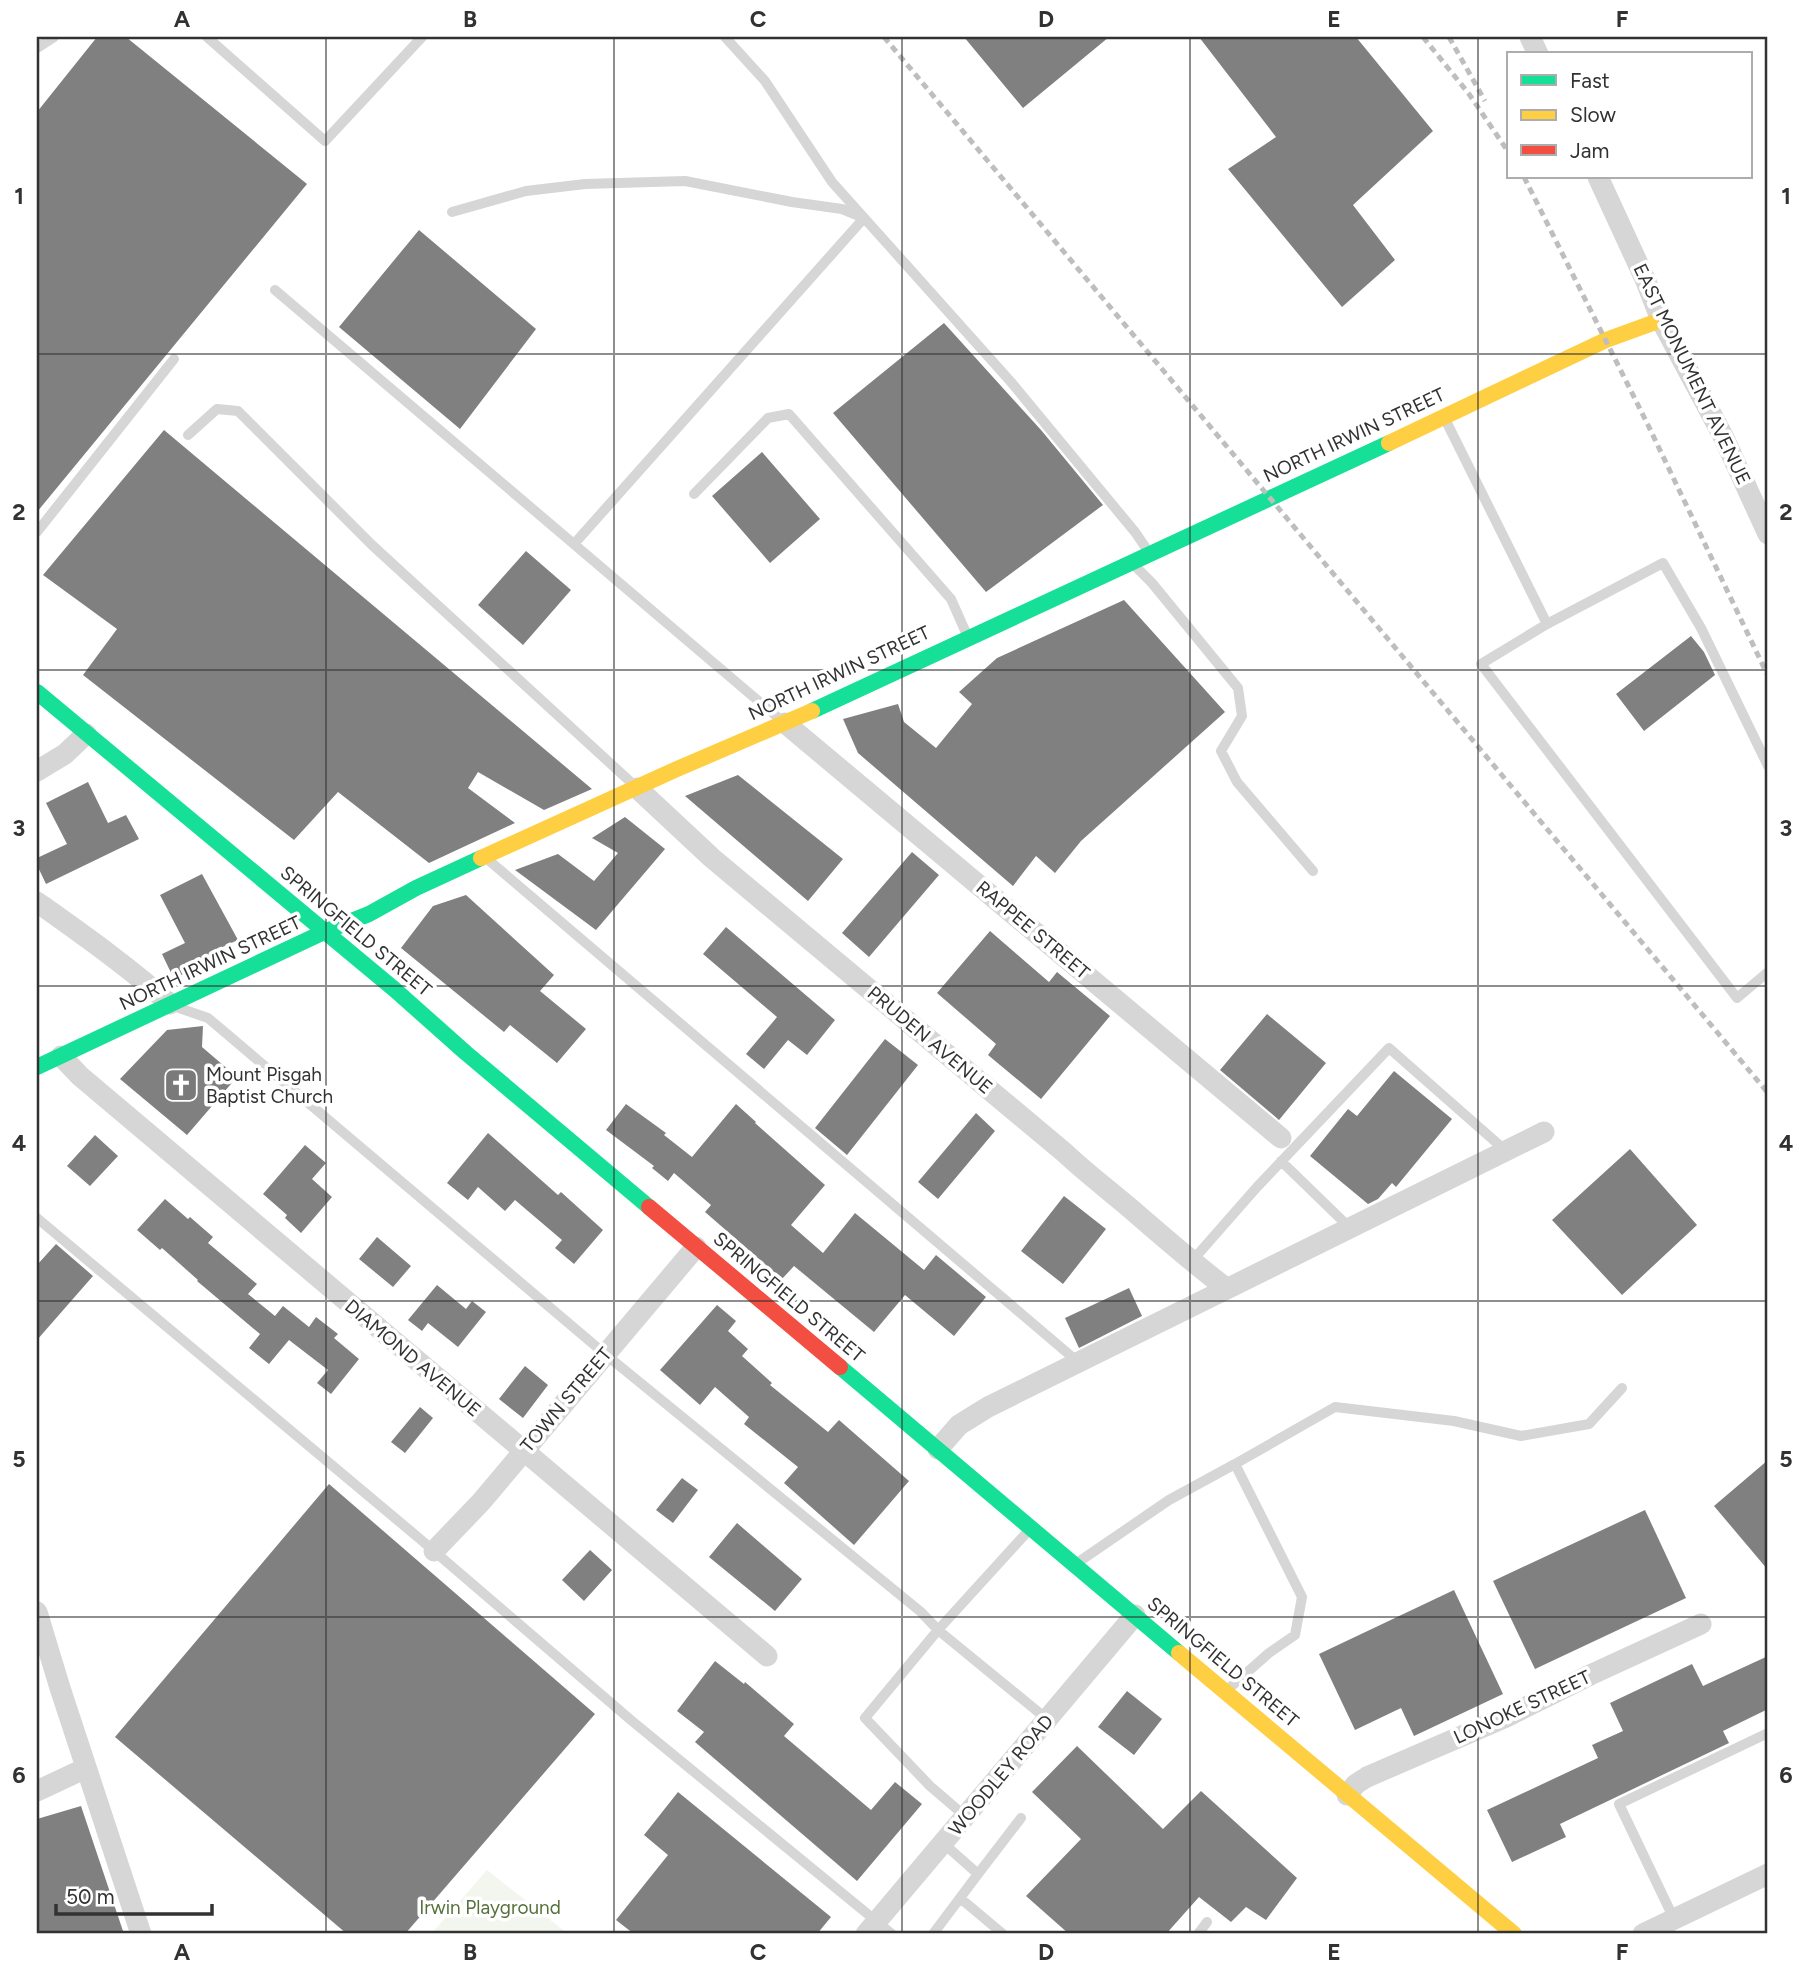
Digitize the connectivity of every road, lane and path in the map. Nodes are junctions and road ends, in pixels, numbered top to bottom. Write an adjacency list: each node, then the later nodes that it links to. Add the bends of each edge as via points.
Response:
1 (54, 37): 5 (lane)
2 (207, 37): 3 (lane, via 325,141)
3 (422, 37)
4 (725, 37): 8 (lane, via 765,81 832,182)
5 (37, 48)
6 (1598, 178): 10 (street, EAST MONUMENT AVENUE)
7 (452, 212): 8 (lane, via 526,191 685,181 842,209)
8 (864, 218): 17 (lane); 18 (lane, via 1011,382)
9 (275, 290): 17 (lane)
10 (1661, 320): 12 (main road, NORTH IRWIN STREET, via 1606,340); 16 (street, EAST MONUMENT AVENUE, via 1723,436)
11 (174, 359): 15 (lane)
12 (1444, 416): 18 (main road, NORTH IRWIN STREET); 20 (lane)
13 (188, 435): 27 (lane, via 217,408 238,411 372,545)
14 (694, 494): 21 (lane, via 768,418 789,414 951,599)
15 (37, 532)
16 (1768, 534)
17 (573, 544): 23 (lane)
18 (1150, 553): 19 (main road, NORTH IRWIN STREET)
19 (1131, 562): 21 (main road, NORTH IRWIN STREET); 29 (lane, via 1238,688 1242,716 1221,751 1237,782)
20 (1547, 624): 25 (lane, via 1663,564 1701,628); 32 (lane, via 1481,664 1737,998)
21 (968, 637): 23 (main road, NORTH IRWIN STREET)
22 (37, 692): 24 (main road, SPRINGFIELD STREET)
23 (785, 723): 27 (main road, NORTH IRWIN STREET); 37 (street, RAPPEE STREET)
24 (86, 734): 26 (street); 31 (main road, SPRINGFIELD STREET)
25 (1768, 766)
26 (37, 771)
27 (637, 788): 28 (main road, NORTH IRWIN STREET); 43 (street, PRUDEN AVENUE, via 712,858)
28 (484, 856): 31 (main road, NORTH IRWIN STREET); 46 (lane)
29 (1313, 871)
30 (37, 902): 33 (street)
31 (324, 932): 33 (main road, NORTH IRWIN STREET); 42 (main road, SPRINGFIELD STREET)
32 (1768, 972)
33 (170, 1004): 34 (main road, NORTH IRWIN STREET); 45 (lane, via 208,1018)
34 (61, 1056): 35 (main road, NORTH IRWIN STREET); 49 (street, DIAMOND AVENUE, via 224,1200)
35 (37, 1068)
36 (1544, 1132): 38 (street)
37 (1281, 1138)
38 (1506, 1151): 39 (lane, via 1389,1048); 41 (street)
39 (1281, 1161): 41 (lane); 43 (lane)
40 (37, 1218): 52 (lane)
41 (1349, 1227): 44 (street)
42 (696, 1247): 45 (street, TOWN STREET); 48 (main road, SPRINGFIELD STREET)
43 (1192, 1261): 44 (street, PRUDEN AVENUE)
44 (1226, 1288): 46 (street)
45 (605, 1354): 49 (street, TOWN STREET); 57 (lane)
46 (1078, 1362): 48 (street, via 959,1424)
47 (1622, 1388): 50 (lane, via 1589,1424 1521,1436 1454,1421 1335,1407)
48 (938, 1449): 51 (main road, SPRINGFIELD STREET)
49 (524, 1450): 52 (street, TOWN STREET); 58 (street, DIAMOND AVENUE)
50 (1235, 1464): 53 (lane, via 1169,1500); 59 (lane, via 1302,1597 1295,1635)
51 (1032, 1527): 53 (main road, SPRINGFIELD STREET); 57 (lane)
52 (434, 1552): 73 (lane)
53 (1075, 1565): 55 (main road, SPRINGFIELD STREET)
54 (37, 1612): 62 (street)
55 (1135, 1615): 59 (main road, SPRINGFIELD STREET); 60 (street, WOODLEY ROAD)
56 (1701, 1624): 64 (street, LONOKE STREET, via 1367,1777)
57 (938, 1630): 60 (lane); 65 (lane, via 865,1718)
58 (766, 1656)
59 (1226, 1692): 64 (main road, SPRINGFIELD STREET)
60 (1048, 1720): 65 (street, WOODLEY ROAD)
61 (1768, 1733): 71 (lane, via 1619,1804)
62 (86, 1768): 63 (street); 74 (street)
63 (37, 1791)
64 (1346, 1795): 78 (main road, SPRINGFIELD STREET)
65 (965, 1816): 67 (street, WOODLEY ROAD)
66 (1021, 1818): 68 (lane)
67 (943, 1843): 68 (lane); 73 (street, WOODLEY ROAD)
68 (978, 1874): 70 (lane)
69 (1768, 1874): 71 (street)
70 (960, 1898): 75 (lane); 76 (lane)
71 (1674, 1919): 79 (street)
72 (1207, 1922): 77 (lane)
73 (878, 1930)
74 (141, 1934)
75 (933, 1934)
76 (1003, 1934)
77 (1198, 1934)
78 (1514, 1934)
79 (1643, 1934)

